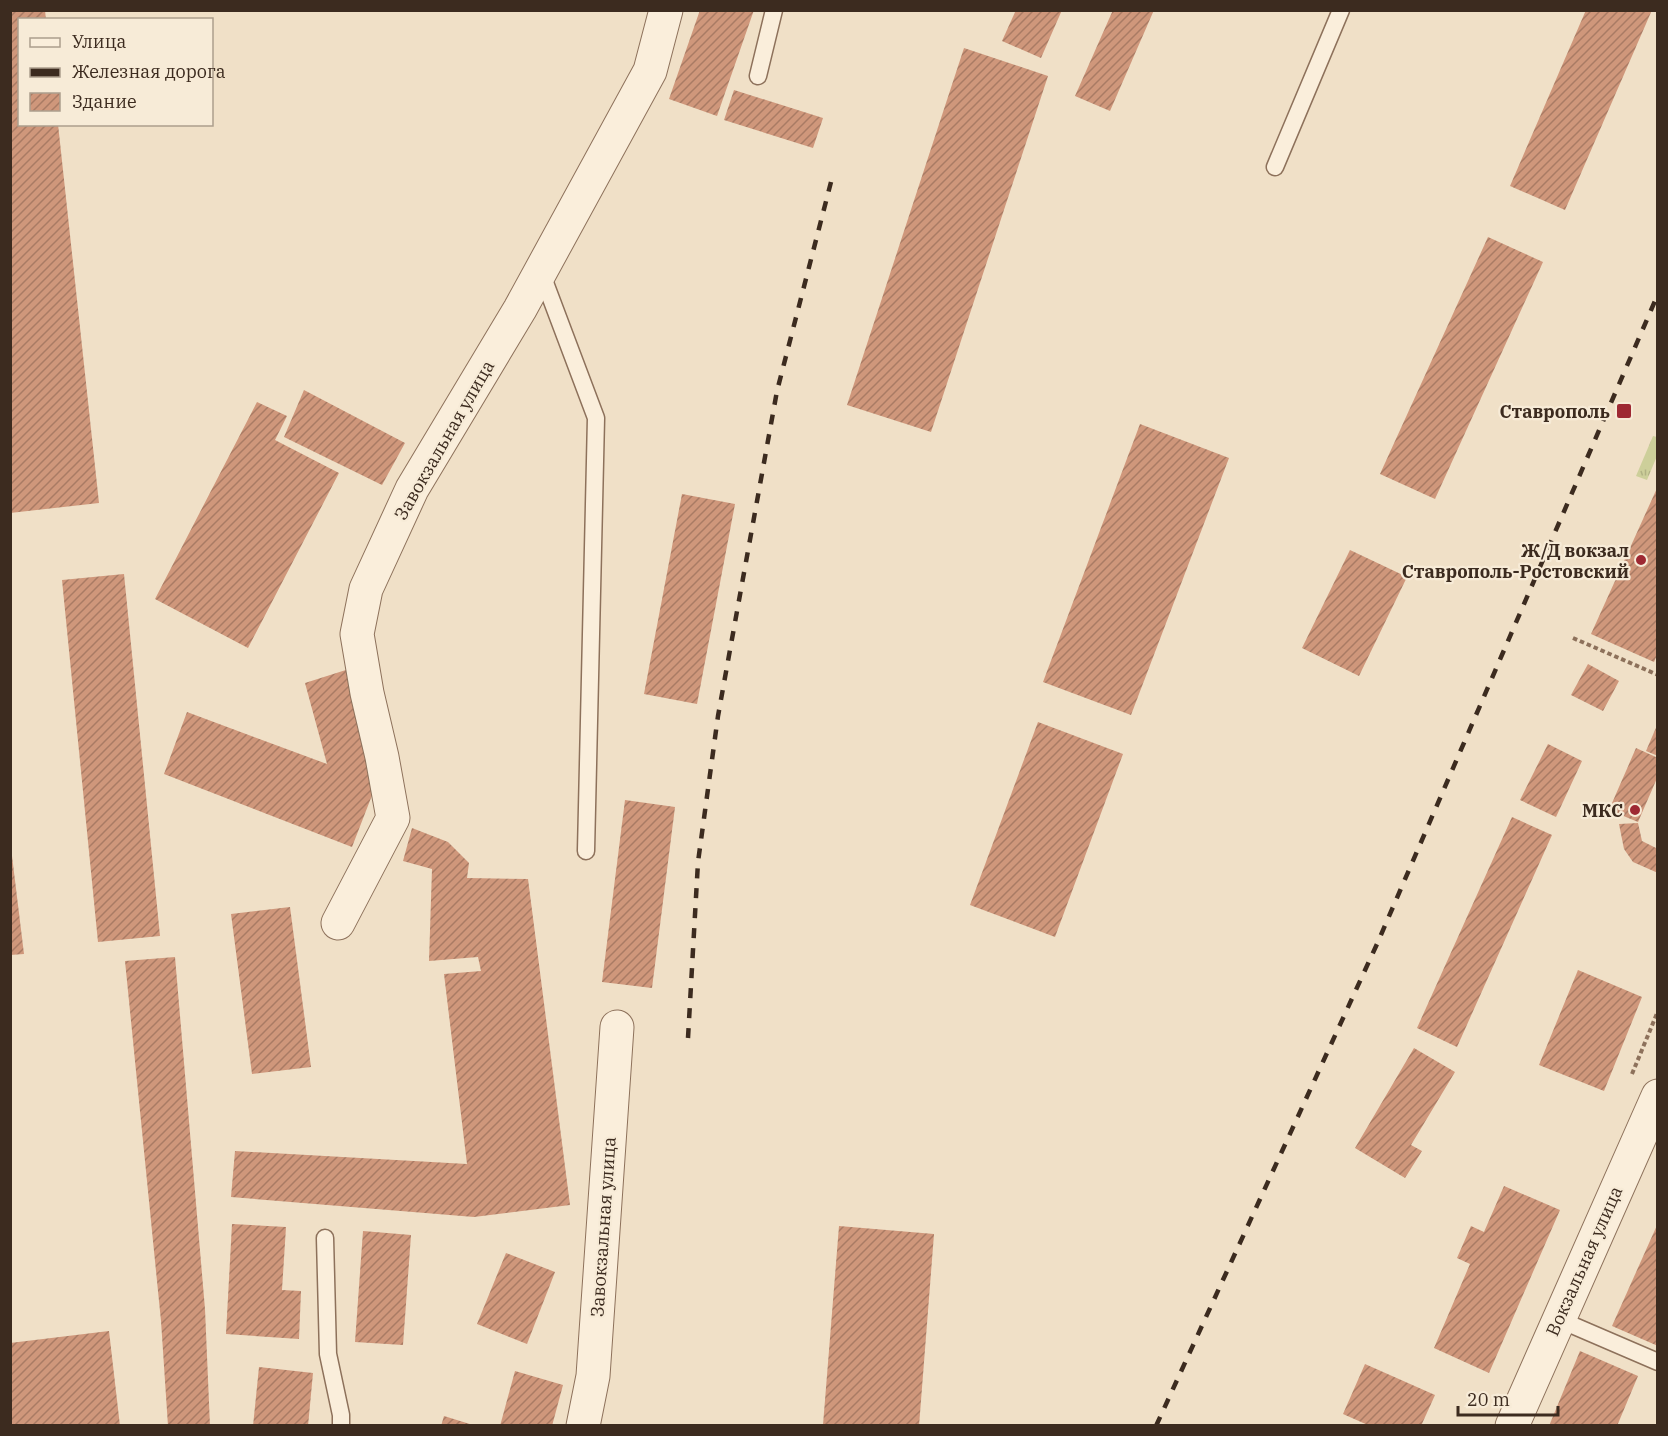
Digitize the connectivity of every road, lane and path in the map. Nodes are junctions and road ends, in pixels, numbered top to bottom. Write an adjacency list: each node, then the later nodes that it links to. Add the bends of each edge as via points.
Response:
1 (666, 10): 6 (street, Завокзальная улица, via 650,71)
2 (774, 10): 4 (lane)
3 (1341, 10): 5 (lane)
4 (758, 76)
5 (1275, 168)
6 (541, 271): 9 (lane, via 596,418); 10 (street, Завокзальная улица, via 412,489 366,589 357,634 393,818)
7 (1573, 638): 8 (path)
8 (1658, 675)
9 (586, 850)
10 (338, 923)
11 (1658, 1011): 13 (path)
12 (617, 1027): 19 (street, Завокзальная улица, via 593,1376)
13 (1631, 1077)
14 (1658, 1096): 16 (street, Вокзальная улица)
15 (325, 1238): 18 (lane, via 328,1354)
16 (1558, 1319): 17 (lane); 20 (street, Вокзальная улица)
17 (1658, 1362)
18 (341, 1425)
19 (584, 1425)
20 (1512, 1425)

